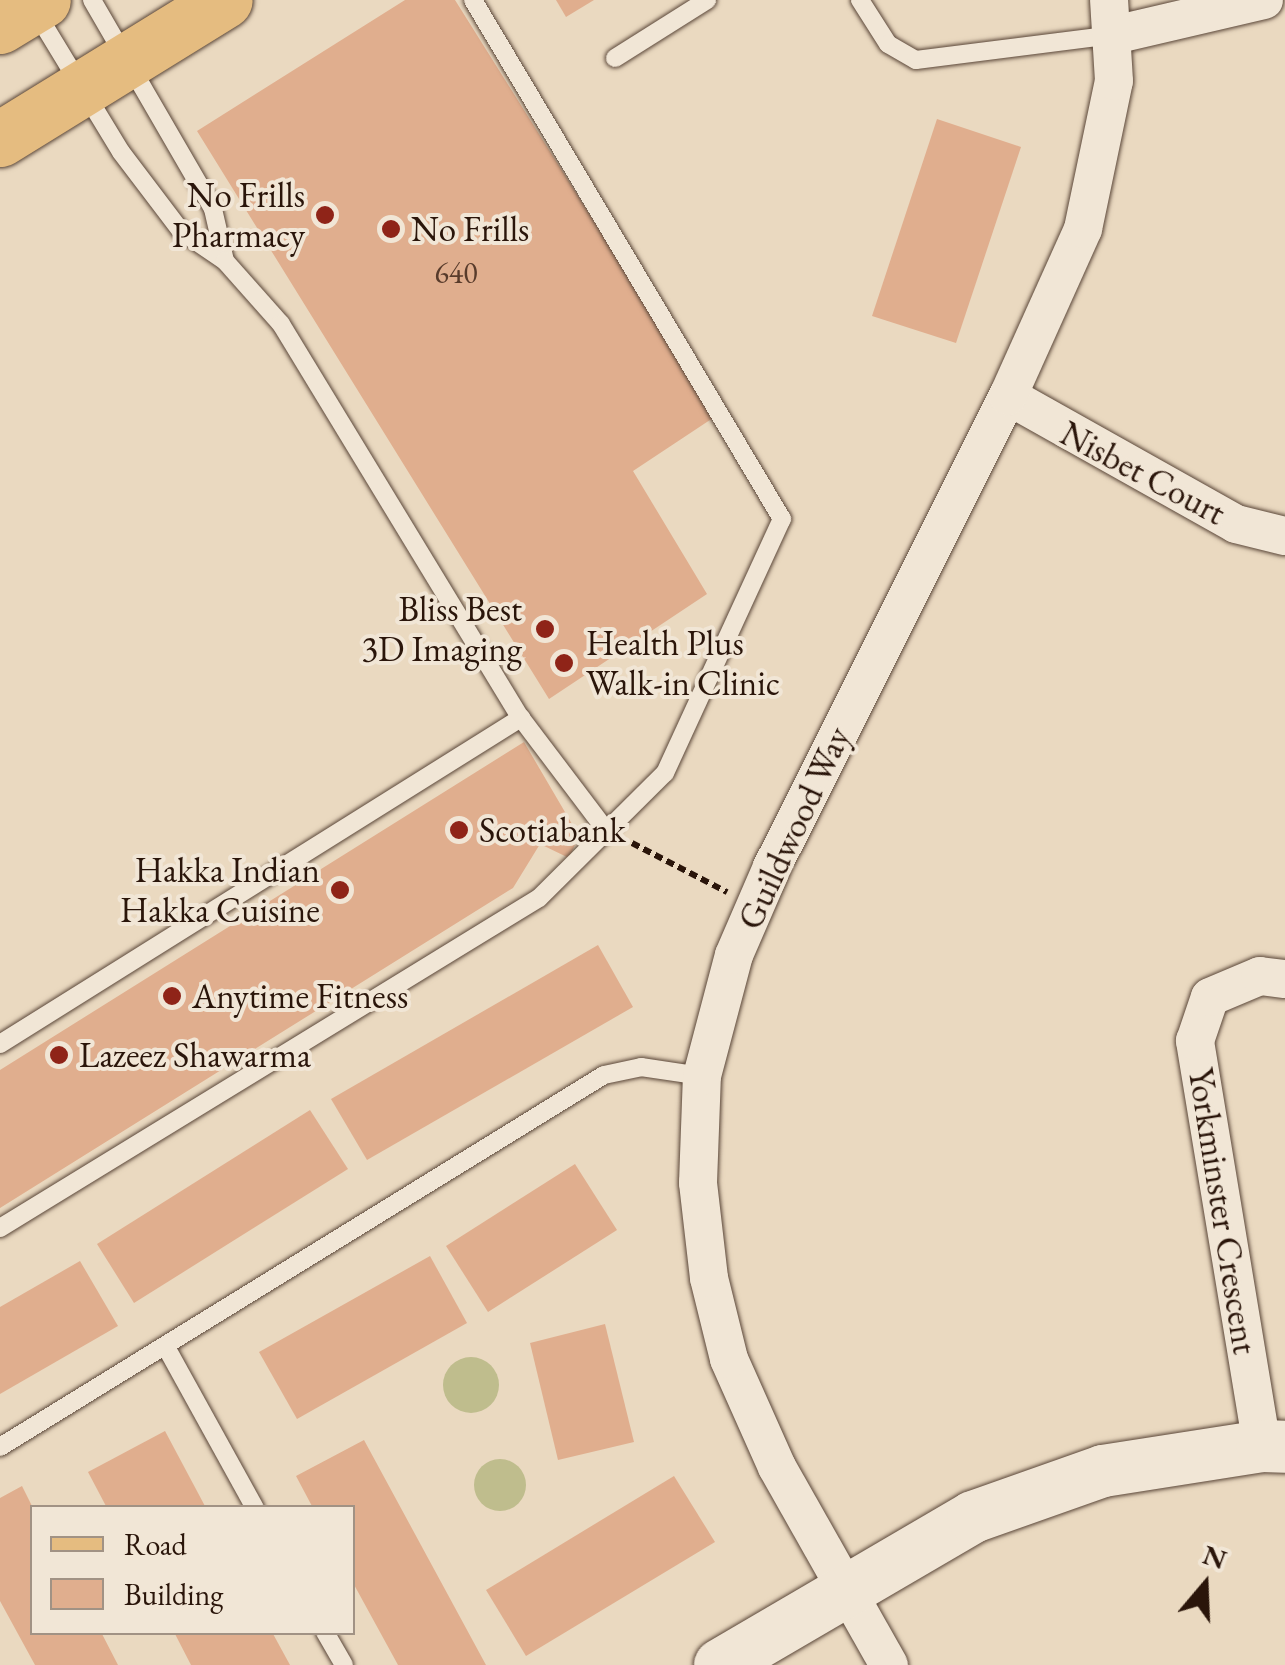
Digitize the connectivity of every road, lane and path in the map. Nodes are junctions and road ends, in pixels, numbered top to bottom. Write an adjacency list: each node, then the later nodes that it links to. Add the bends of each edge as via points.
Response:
1 (92, 0): 10 (lane)
2 (225, 0): 10 (main road)
3 (474, 0): 16 (lane, via 782,519 665,773)
4 (707, 0): 9 (lane)
5 (860, 0): 8 (lane, via 888,44 916,60)
6 (1264, 0): 8 (street)
7 (25, 11): 10 (lane)
8 (1112, 18): 13 (street, Guildwood Way, via 1114,81 1082,229)
9 (615, 58)
10 (105, 74): 11 (main road); 12 (lane, via 213,208); 12 (lane, via 121,152 181,232)
11 (0, 139)
12 (225, 262): 15 (lane, via 281,324)
13 (1008, 396): 14 (street, Nisbet Court, via 1236,524); 17 (street, Guildwood Way)
14 (1285, 536)
15 (520, 718): 16 (lane); 19 (lane)
16 (605, 829): 17 (path); 21 (lane, via 538,898)
17 (754, 908): 20 (street, Guildwood Way, via 734,955)
18 (1285, 979): 23 (street, Yorkminster Crescent, via 1260,976 1210,996 1195,1040)
19 (0, 1044)
20 (702, 1076): 22 (lane, via 641,1067 604,1075); 26 (street, Guildwood Way, via 698,1183 709,1278 729,1359 777,1467)
21 (0, 1228)
22 (166, 1347): 24 (lane); 25 (lane)
23 (1273, 1446): 26 (street, via 1085,1477 973,1517)
24 (0, 1447)
25 (254, 1505)
26 (848, 1590): 29 (street); 30 (street, Guildwood Way)
27 (328, 1635): 28 (lane)
28 (344, 1665)
29 (720, 1665)
30 (889, 1665)

